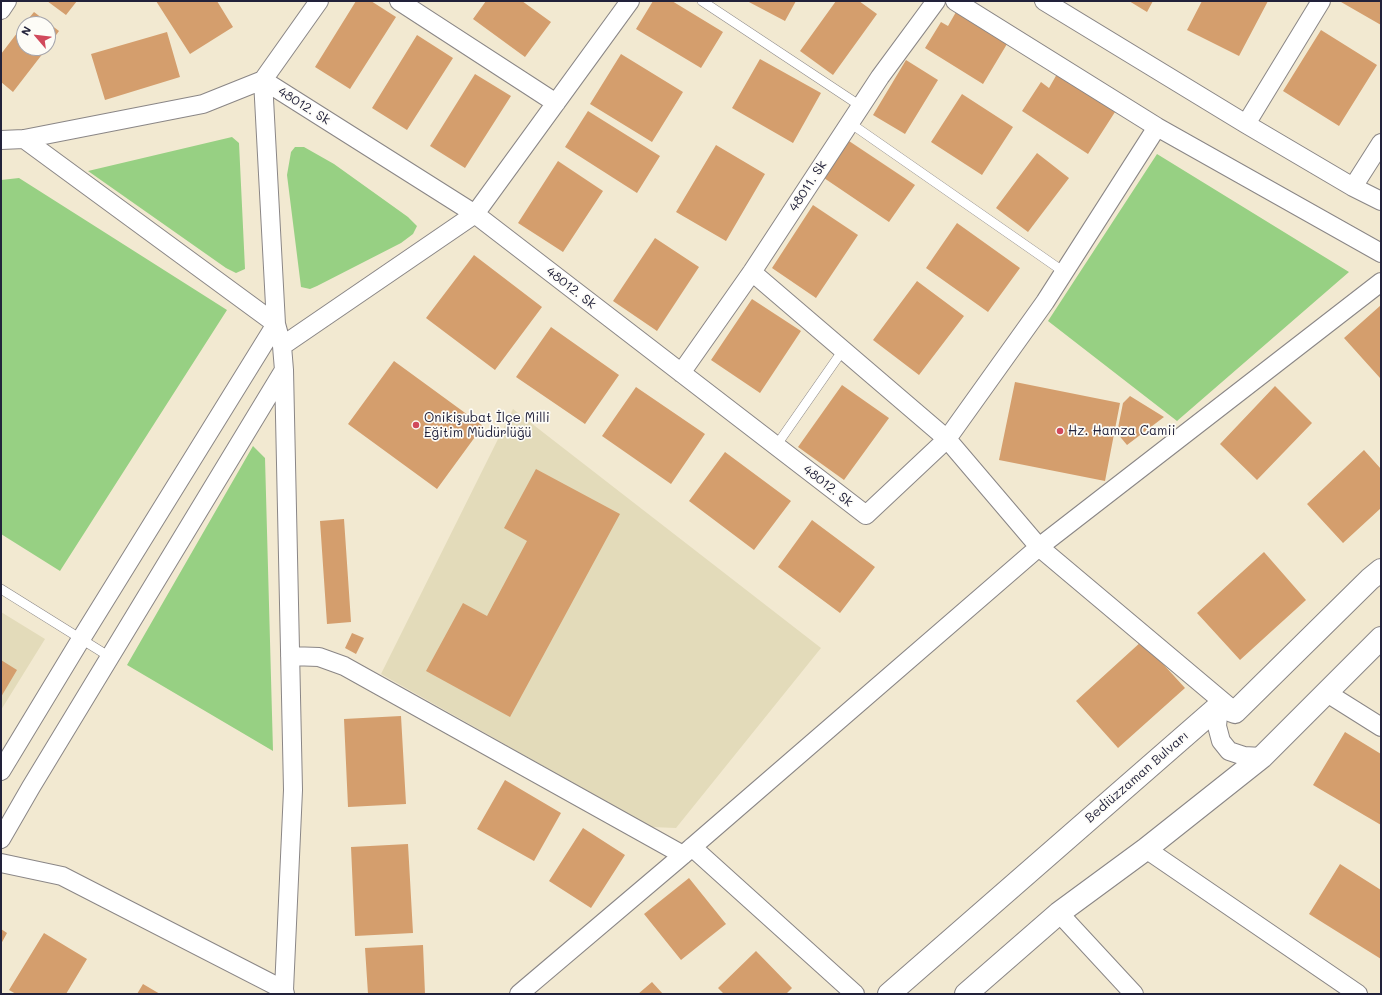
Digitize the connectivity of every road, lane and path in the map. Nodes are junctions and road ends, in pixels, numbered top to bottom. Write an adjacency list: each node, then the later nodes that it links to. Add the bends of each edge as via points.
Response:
1 (7, 1): 10 (street)
2 (319, 1): 11 (street)
3 (399, 1): 12 (street)
4 (630, 1): 12 (street)
5 (702, 1): 13 (lane)
6 (936, 1): 13 (street, 48011. Sk, via 880,77)
7 (955, 1): 16 (street)
8 (1044, 1): 15 (street)
9 (1321, 1): 15 (street)
10 (1, 10)
11 (263, 80): 17 (street, via 203,104); 22 (street, 48012. Sk); 27 (street)
12 (556, 103): 22 (street)
13 (862, 107): 14 (street, 48011. Sk)
14 (850, 123): 24 (street, 48011. Sk); 25 (lane)
15 (1246, 124): 20 (street)
16 (1157, 127): 23 (street); 25 (street)
17 (24, 139): 18 (street); 27 (street)
18 (1, 140)
19 (1381, 143): 20 (street)
20 (1353, 187): 21 (street)
21 (1381, 201)
22 (475, 214): 28 (street); 31 (street, 48012. Sk)
23 (1381, 253)
24 (752, 272): 29 (street); 31 (street, 48011. Sk)
25 (1064, 272): 32 (street)
26 (1381, 282): 34 (street)
27 (276, 324): 28 (street); 38 (street)
28 (282, 346): 30 (street)
29 (843, 350): 32 (street); 33 (lane)
30 (284, 370): 39 (street); 40 (street)
31 (682, 373): 33 (street, 48012. Sk)
32 (947, 439): 33 (street, 48012. Sk, via 866,515); 34 (street)
33 (776, 446)
34 (1039, 547): 42 (street); 48 (street)
35 (1381, 570): 42 (street, Bediüzzaman Bulvarı)
36 (1, 589): 38 (lane)
37 (1381, 638): 41 (street)
38 (81, 639): 40 (lane); 45 (street)
39 (290, 656): 48 (street, via 319,656 344,666); 51 (street, via 293,790)
40 (110, 657): 46 (street)
41 (1327, 693): 43 (street); 44 (street)
42 (1227, 709): 44 (street, via 1217,726 1220,741 1229,751 1244,756); 54 (street, Bediüzzaman Bulvarı)
43 (1381, 727)
44 (1262, 757): 47 (street)
45 (1, 771)
46 (1, 839)
47 (1146, 849): 50 (street); 57 (street)
48 (688, 851): 52 (street); 53 (street)
49 (1, 862): 51 (street, via 62,876)
50 (1059, 913): 55 (street); 56 (street)
51 (284, 992)
52 (519, 994)
53 (855, 994)
54 (889, 994)
55 (966, 994)
56 (1134, 994)
57 (1358, 994)

